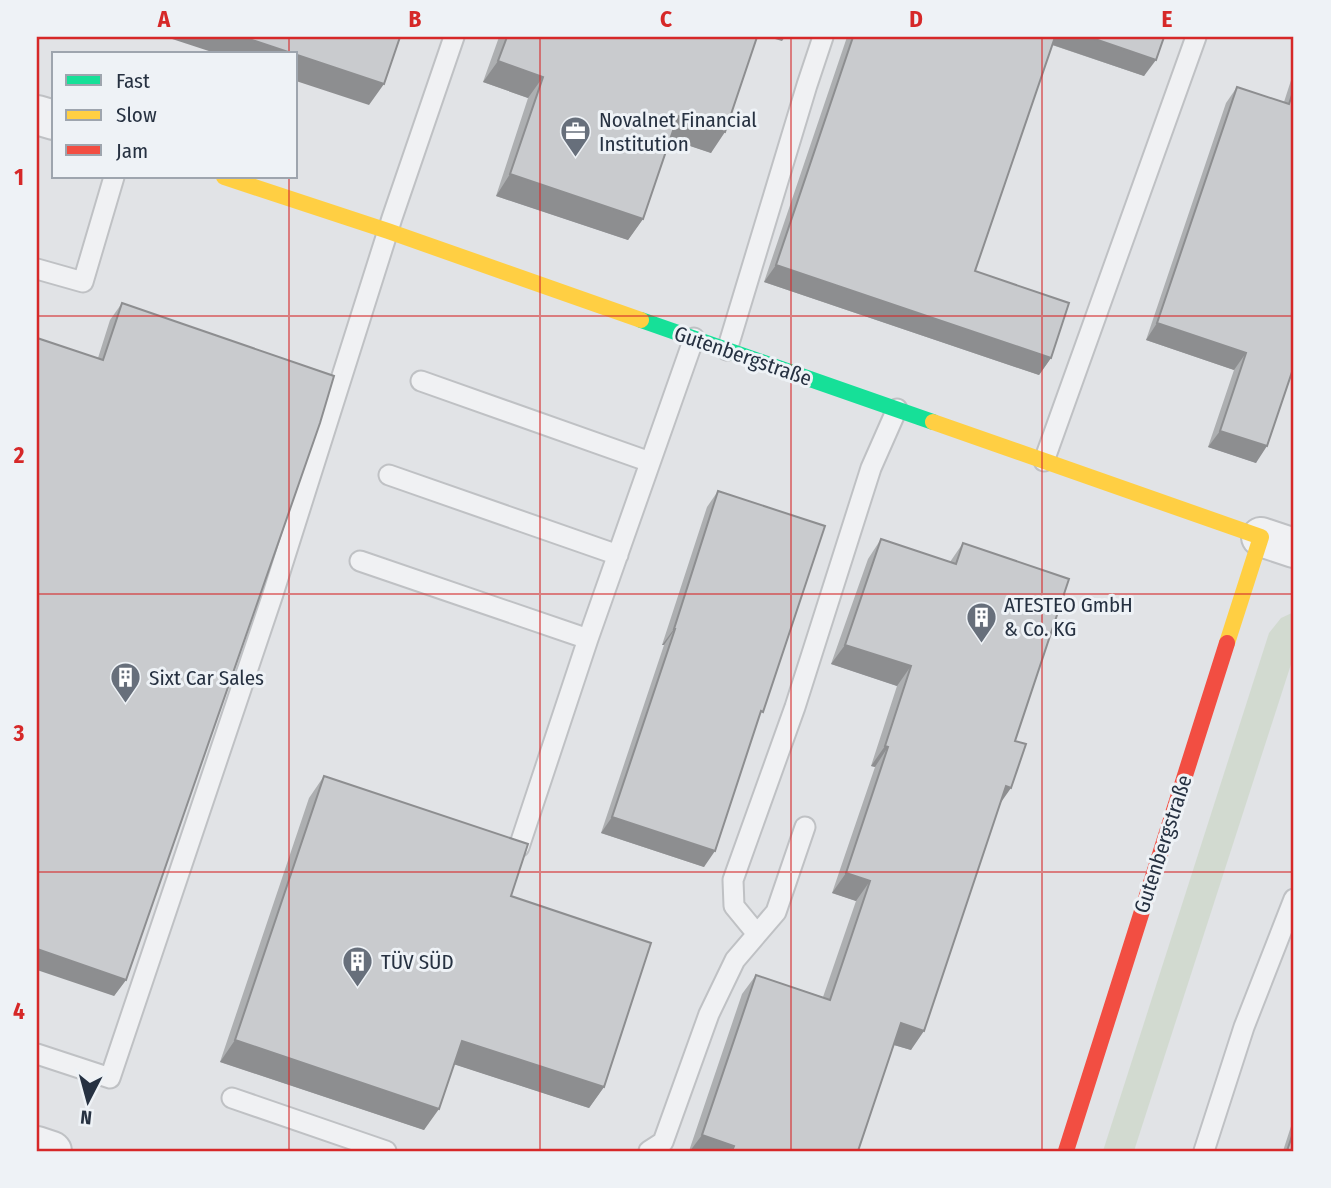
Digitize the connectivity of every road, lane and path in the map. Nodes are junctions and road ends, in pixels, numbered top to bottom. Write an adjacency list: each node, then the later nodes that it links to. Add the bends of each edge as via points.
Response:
1 (454, 37): 6 (lane)
2 (823, 37): 9 (lane)
3 (1196, 37): 12 (lane)
4 (114, 178): 7 (lane, via 83,282)
5 (227, 178): 6 (street, Gutenbergstraße)
6 (387, 231): 8 (street, Gutenbergstraße); 23 (lane, via 272,594 110,1078)
7 (37, 269)
8 (694, 338): 9 (street, Gutenbergstraße); 13 (lane)
9 (727, 350): 11 (street, Gutenbergstraße)
10 (421, 381): 13 (lane)
11 (897, 409): 12 (street, Gutenbergstraße); 22 (lane, via 871,468 795,707 733,880 734,906)
12 (1044, 461): 15 (street, Gutenbergstraße)
13 (650, 462): 16 (lane)
14 (389, 475): 16 (lane)
15 (1285, 541): 29 (street, Gutenbergstraße)
16 (618, 555): 18 (lane)
17 (360, 561): 18 (lane)
18 (588, 639): 20 (lane)
19 (805, 827): 22 (lane, via 776,912)
20 (519, 847)
21 (1294, 900): 30 (lane, via 1244,1027)
22 (757, 934): 28 (lane, via 734,960 709,1014 663,1142)
23 (37, 1054)
24 (232, 1098): 27 (lane)
25 (37, 1146): 26 (street)
26 (51, 1151)
27 (386, 1151)
28 (649, 1151)
29 (1066, 1151)
30 (1204, 1151)

